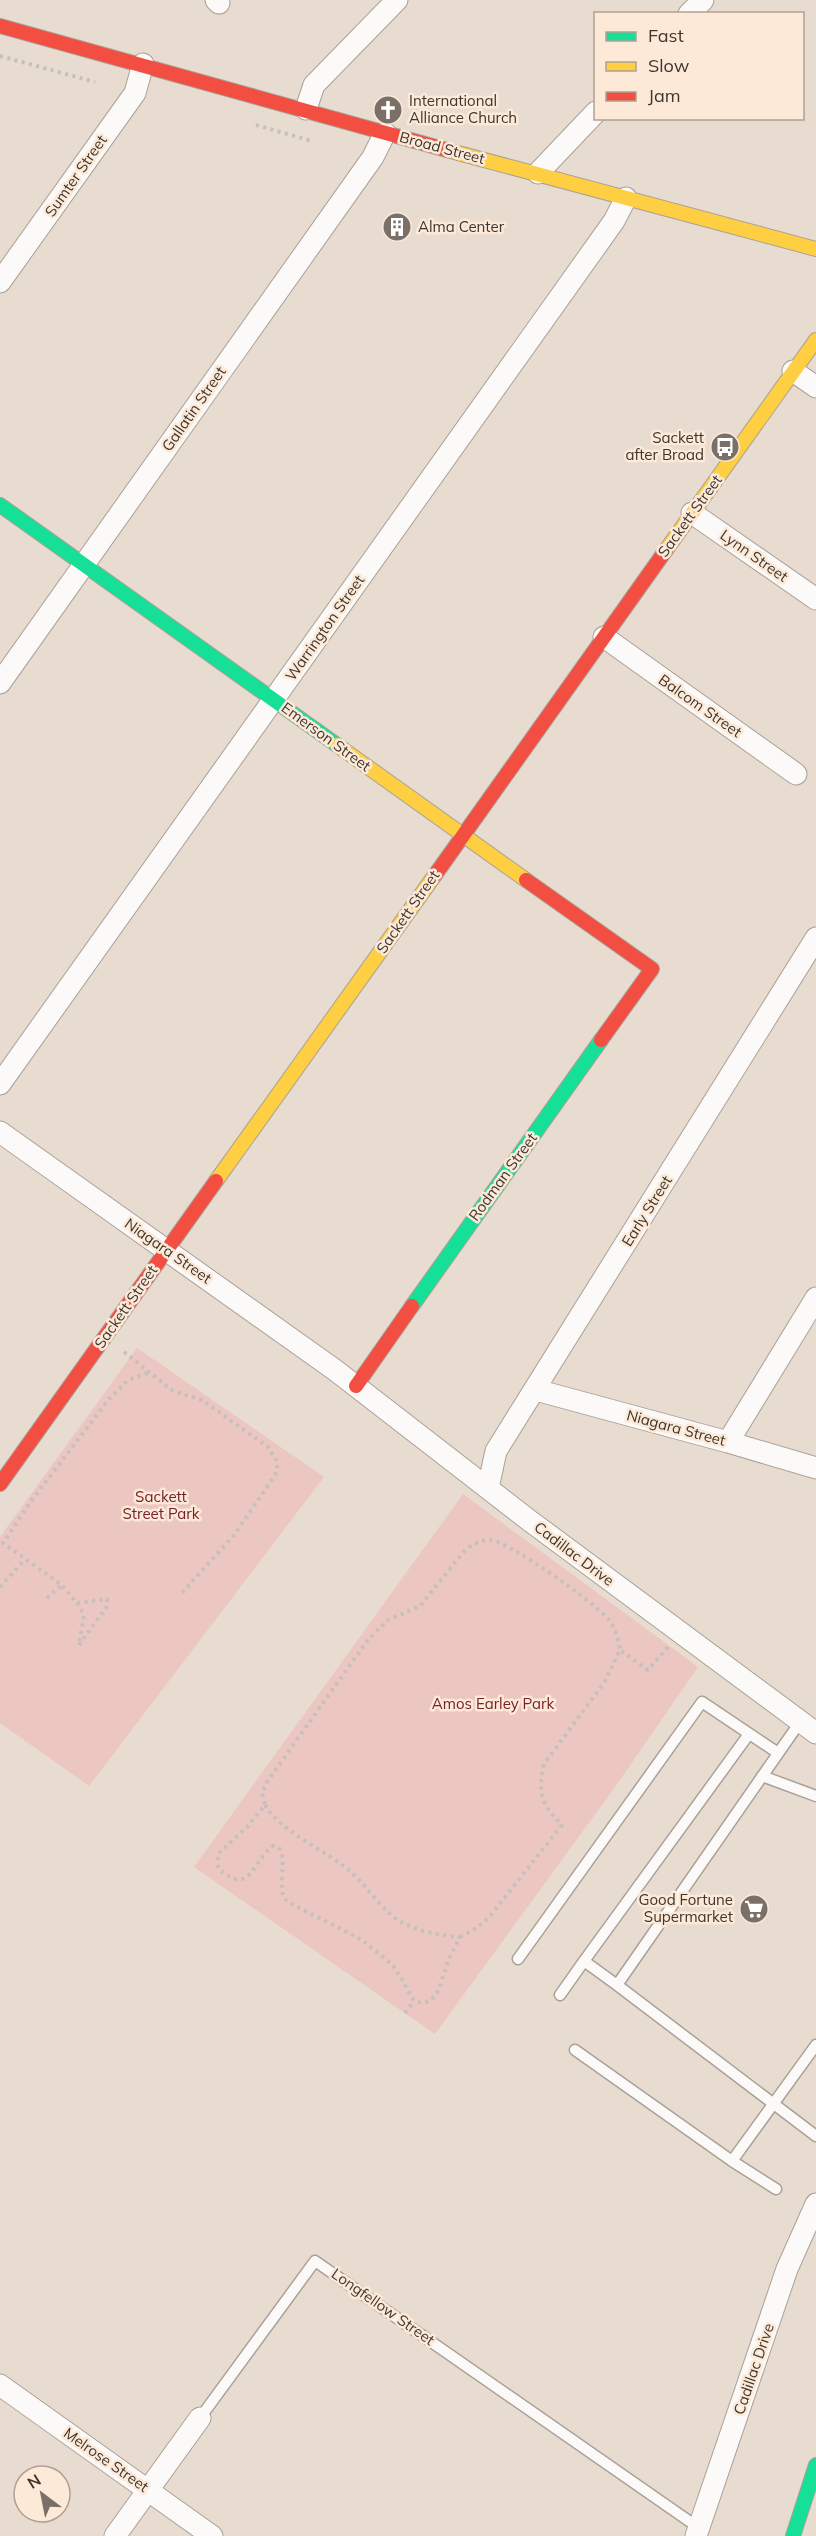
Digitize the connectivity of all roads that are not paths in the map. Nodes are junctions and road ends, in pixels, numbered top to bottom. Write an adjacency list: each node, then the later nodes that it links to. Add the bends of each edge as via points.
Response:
1 (398, 0): 6 (street, via 314,85)
2 (703, 0): 3 (street)
3 (690, 12)
4 (0, 26): 5 (main road, Broad Street)
5 (143, 64): 6 (main road, Broad Street); 12 (street, Sumter Street, via 135,93)
6 (306, 109): 8 (main road, Broad Street)
7 (594, 114): 9 (street)
8 (385, 134): 9 (main road, Broad Street); 18 (street, Gallatin Street, via 374,157)
9 (537, 173): 10 (main road, Broad Street)
10 (626, 198): 11 (main road, Broad Street); 22 (street, Warrington Street, via 614,221)
11 (816, 249)
12 (0, 282)
13 (816, 339): 14 (main road, Sackett Street)
14 (793, 371): 15 (street); 17 (main road, Sackett Street)
15 (816, 387)
16 (0, 505): 18 (main road, Emerson Street)
17 (692, 513): 19 (street, Lynn Street); 20 (main road, Sackett Street)
18 (84, 565): 21 (street, Gallatin Street); 22 (main road, Emerson Street)
19 (816, 599)
20 (604, 637): 23 (street, Balcom Street); 24 (main road, Sackett Street)
21 (0, 683)
22 (274, 700): 24 (main road, Emerson Street); 27 (street, Warrington Street)
23 (796, 774)
24 (463, 834): 26 (main road, Emerson Street); 29 (main road, Sackett Street)
25 (816, 938): 33 (street, Early Street)
26 (652, 969): 32 (main road, Rodman Street)
27 (0, 1084)
28 (0, 1132): 29 (street, Niagara Street)
29 (166, 1250): 31 (street, Niagara Street); 36 (main road, Sackett Street)
30 (816, 1298): 34 (street)
31 (335, 1370): 32 (street, Cadillac Drive)
32 (356, 1386): 37 (street, Cadillac Drive)
33 (536, 1390): 34 (street, Niagara Street); 37 (street, Early Street, via 496,1451)
34 (728, 1442): 35 (street, Niagara Street)
35 (816, 1468)
36 (0, 1484)
37 (488, 1488): 38 (street, Cadillac Drive)
38 (808, 1727): 40 (lane)
39 (749, 1734): 40 (lane); 43 (lane, via 702,1702); 44 (lane)
40 (778, 1753): 41 (lane)
41 (762, 1776): 42 (lane); 45 (lane)
42 (816, 1796)
43 (518, 1959)
44 (584, 1960): 45 (lane); 46 (lane)
45 (617, 1985): 49 (lane)
46 (560, 1995)
47 (816, 2045): 49 (lane)
48 (575, 2050): 51 (lane)
49 (774, 2104): 50 (lane); 51 (lane)
50 (816, 2136)
51 (732, 2161): 52 (lane)
52 (776, 2188)
53 (816, 2204): 58 (street, Cadillac Drive, via 788,2269)
54 (0, 2385): 57 (street, Melrose Street)
55 (200, 2418): 57 (street, Longfellow Street); 58 (lane, Longfellow Street, via 315,2261)
56 (816, 2465): 61 (main road)
57 (147, 2490): 59 (street, Longfellow Street); 60 (street, Melrose Street)
58 (698, 2532)
59 (115, 2536)
60 (212, 2536)
61 (793, 2536)

